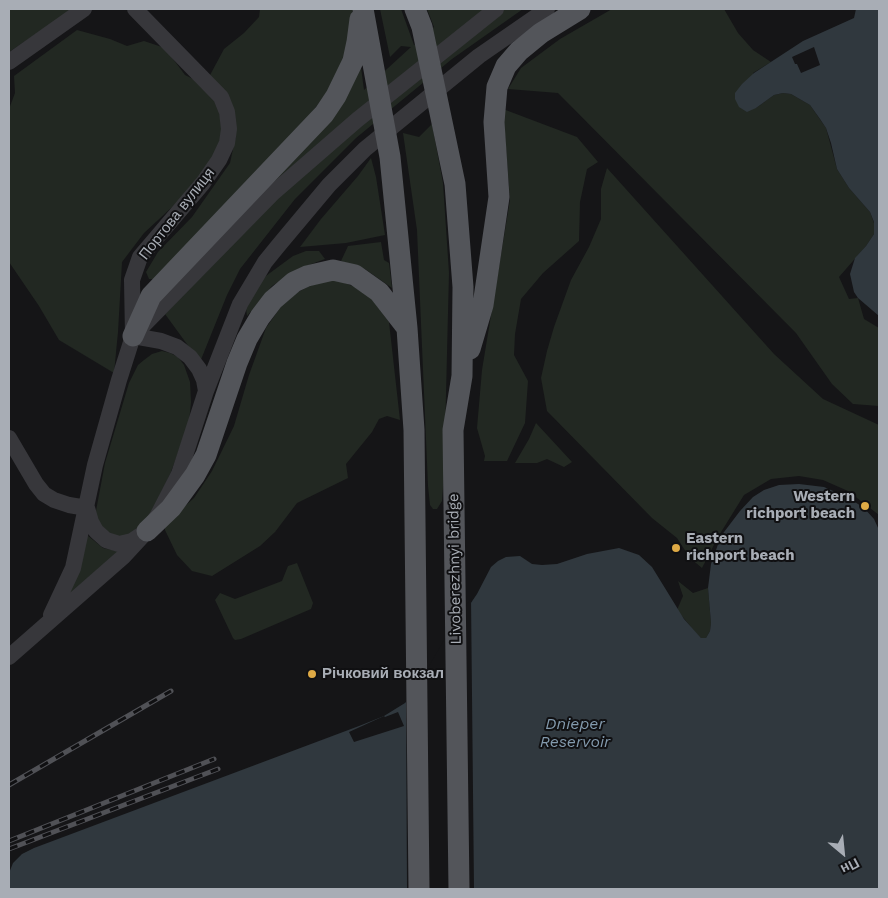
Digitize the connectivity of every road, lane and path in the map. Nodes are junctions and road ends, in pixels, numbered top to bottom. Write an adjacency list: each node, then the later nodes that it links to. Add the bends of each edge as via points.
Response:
1 (84, 9): 8 (street)
2 (136, 9): 10 (street, Портова вулиця, via 221,96 229,129 227,143 214,168 140,257 132,280)
3 (361, 9): 9 (main road, via 390,157); 10 (main road, via 352,61 324,114 151,296)
4 (496, 9): 10 (street, via 357,120 273,193)
5 (547, 9): 12 (street, via 471,62 365,149 329,185 264,262 240,304)
6 (580, 9): 11 (main road, via 519,51 506,66 497,86 494,122 499,197 483,305)
7 (419, 18): 11 (main road, via 455,184 463,287)
8 (9, 62)
9 (407, 328): 15 (main road, via 379,292 355,275 333,270 294,282 273,300 247,339 206,455 195,475 171,508); 18 (main road, via 414,430)
10 (133, 336): 12 (street, via 177,347 199,369); 14 (street, via 98,457)
11 (462, 376): 19 (main road, Livoberezhnyi bridge, via 453,430)
12 (206, 391): 15 (street, via 179,474)
13 (9, 439): 14 (street, via 44,494 68,505)
14 (87, 508): 15 (street, via 96,531 106,540 119,544 132,541); 16 (street, via 74,568)
15 (147, 531): 16 (street, via 123,557)
16 (45, 626): 17 (street)
17 (9, 657)
18 (419, 889)
19 (458, 889)

